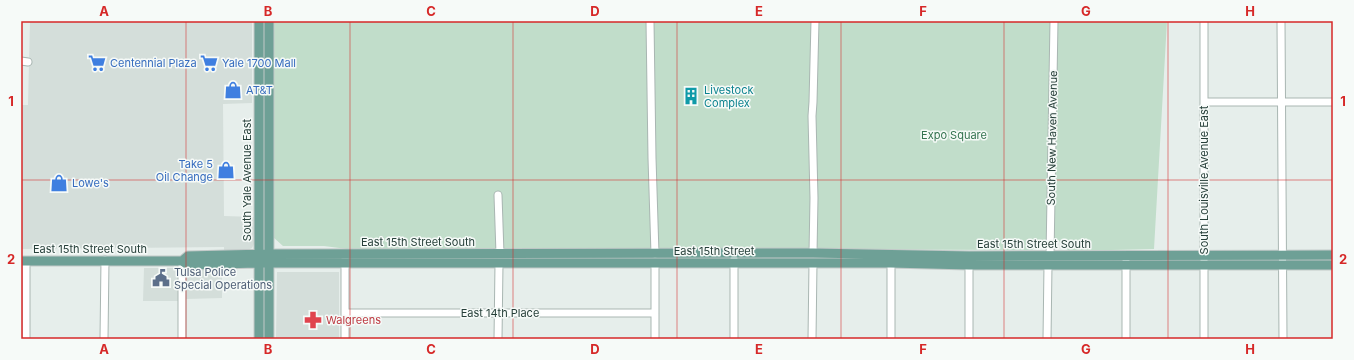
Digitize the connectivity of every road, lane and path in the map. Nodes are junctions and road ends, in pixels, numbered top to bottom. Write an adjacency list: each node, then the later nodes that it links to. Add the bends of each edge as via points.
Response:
1 (259, 21): 11 (main road, South Yale Avenue East)
2 (269, 21): 12 (main road, South Yale Avenue East)
3 (650, 21): 23 (street)
4 (815, 21): 14 (street, via 812,116)
5 (1054, 21): 19 (street, South New Haven Avenue)
6 (1204, 21): 8 (street, South Louisville Avenue East)
7 (1281, 21): 9 (street)
8 (1204, 102): 9 (street); 28 (street, South Louisville Avenue East)
9 (1281, 102): 10 (street); 20 (street)
10 (1333, 102)
11 (259, 134): 12 (main road); 21 (main road, South Yale Avenue East)
12 (269, 134): 22 (main road, South Yale Avenue East)
13 (498, 195): 16 (street)
14 (813, 253): 24 (main road, East 15th Street South); 25 (main road, East 15th Street South); 32 (main road)
15 (345, 254): 16 (main road, East 15th Street South); 22 (main road, East 15th Street South); 33 (street)
16 (500, 254): 23 (main road, East 15th Street South); 34 (main road)
17 (1333, 255): 20 (main road, East 15th Street South)
18 (969, 256): 19 (main road, East 15th Street South); 25 (main road, East 15th Street South); 35 (main road)
19 (1050, 256): 27 (main road, East 15th Street South); 36 (main road)
20 (1282, 257): 28 (main road, East 15th Street South); 37 (main road, East 15th Street South); 55 (street)
21 (259, 259): 22 (main road, East 15th Street South); 30 (main road, East 15th Street South, via 188,265); 44 (main road, South Yale Avenue East)
22 (269, 259): 33 (main road, East 15th Street South); 44 (main road, South Yale Avenue East)
23 (655, 259): 24 (main road, East 15th Street); 34 (main road, East 15th Street South); 40 (street)
24 (734, 259): 31 (main road, East 15th Street); 48 (street)
25 (892, 259): 32 (main road, East 15th Street South); 35 (main road, East 15th Street South); 50 (street)
26 (105, 260): 29 (main road, East 15th Street South); 30 (main road, East 15th Street South); 42 (street)
27 (1126, 260): 28 (main road, East 15th Street South); 36 (main road, East 15th Street South); 53 (street)
28 (1204, 260): 54 (street, South Louisville Avenue East)
29 (24, 261): 41 (street)
30 (182, 261): 43 (street)
31 (773, 263): 32 (main road, East 15th Street South)
32 (813, 263): 49 (street)
33 (345, 264): 34 (main road, East 15th Street South); 38 (street)
34 (499, 264): 39 (street)
35 (969, 265): 36 (main road, East 15th Street South); 51 (street)
36 (1048, 265): 52 (street)
37 (1333, 265)
38 (345, 313): 39 (street, East 14th Place); 45 (street)
39 (498, 313): 40 (street, East 14th Place); 46 (street)
40 (655, 313): 47 (street)
41 (26, 339)
42 (104, 339)
43 (182, 339)
44 (264, 339)
45 (345, 339)
46 (498, 339)
47 (656, 339)
48 (734, 339)
49 (812, 339)
50 (891, 339)
51 (969, 339)
52 (1048, 339)
53 (1126, 339)
54 (1204, 339)
55 (1283, 339)

